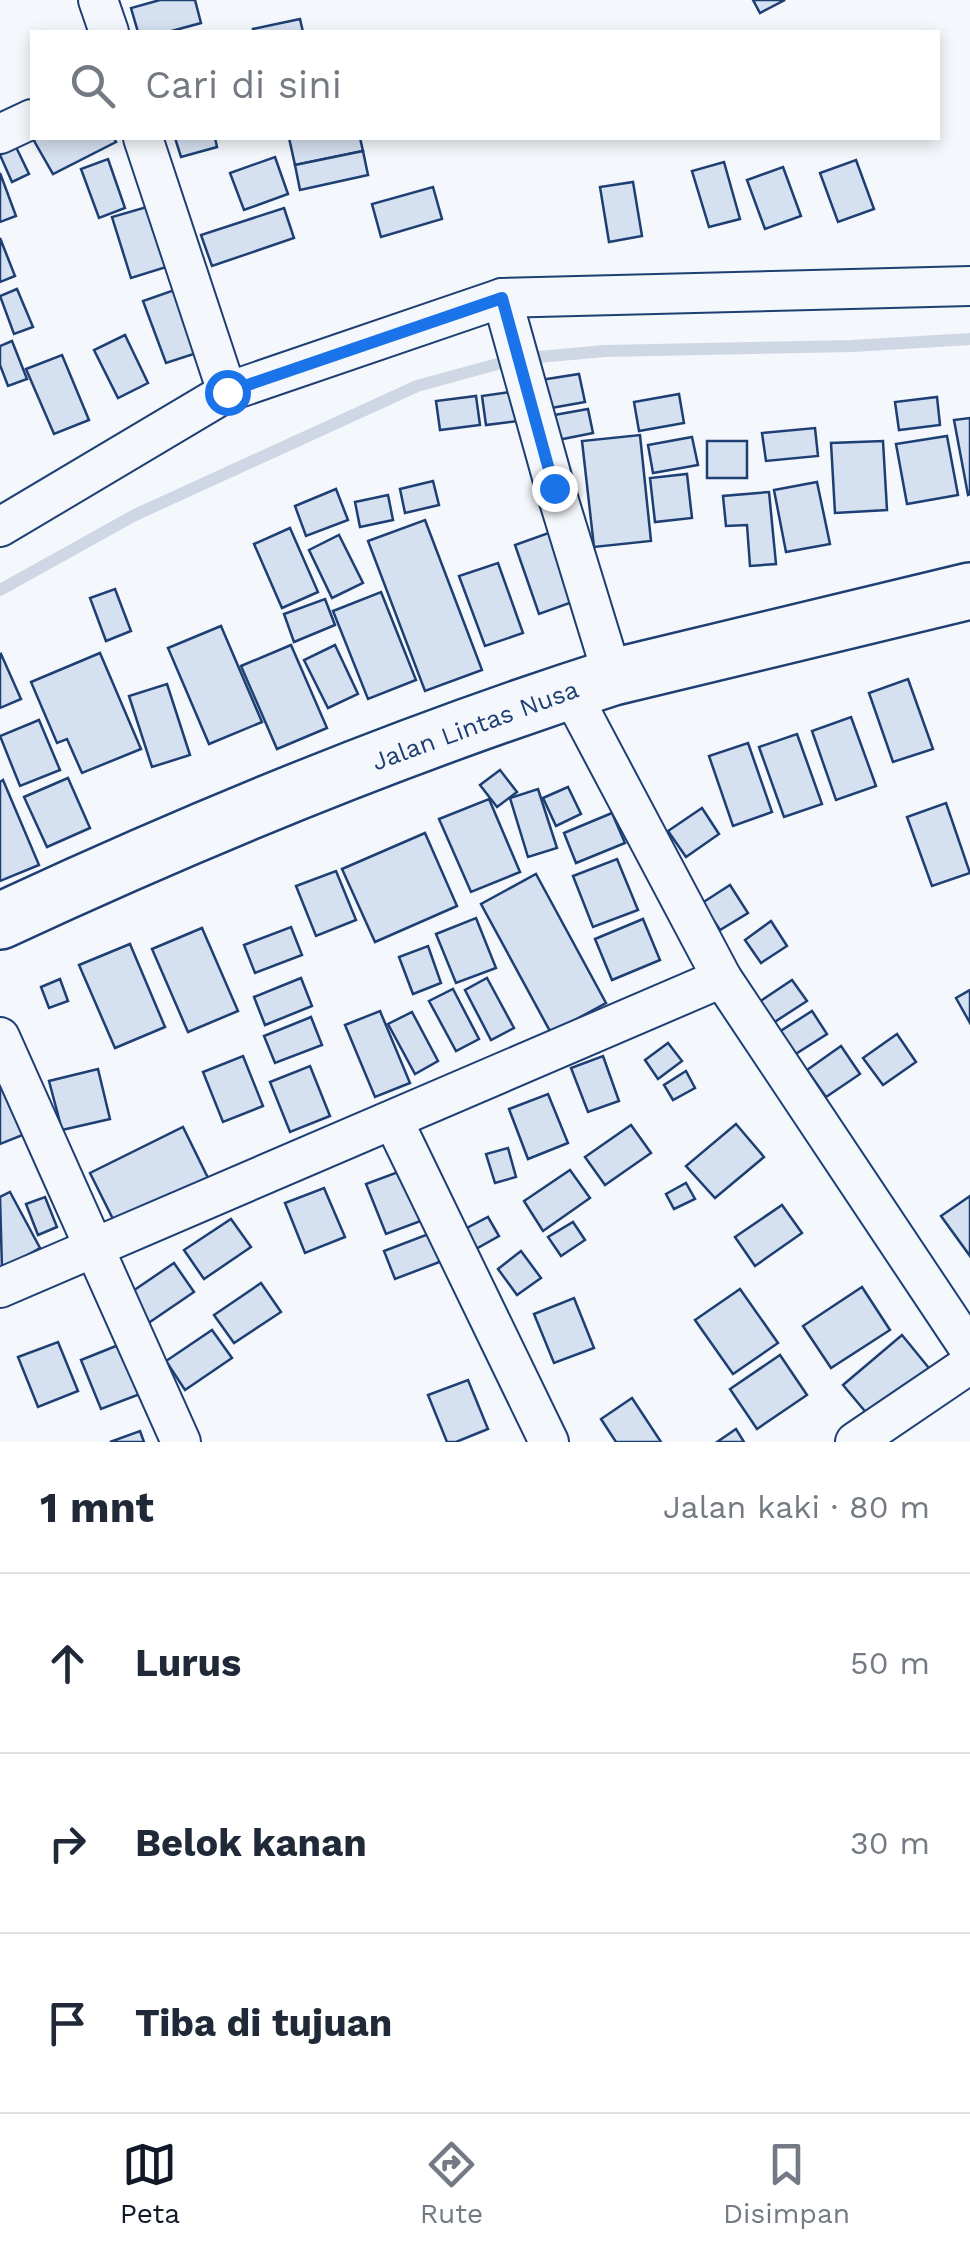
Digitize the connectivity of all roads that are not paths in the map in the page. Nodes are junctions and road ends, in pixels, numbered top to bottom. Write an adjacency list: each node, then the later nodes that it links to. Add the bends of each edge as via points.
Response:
1 (98, 0): 2 (street)
2 (107, 30)
3 (30, 120): 4 (street)
4 (0, 134)
5 (144, 140): 8 (street)
6 (970, 286): 7 (street)
7 (502, 298): 8 (street); 11 (street)
8 (227, 392): 9 (street)
9 (0, 527)
10 (970, 591): 11 (highway, Jalan Lintas Nusa)
11 (591, 684): 12 (highway, Jalan Lintas Nusa, via 180,838); 13 (street)
12 (0, 921)
13 (722, 978): 15 (street); 18 (street)
14 (0, 1038): 16 (street)
15 (392, 1120): 16 (street); 21 (street)
16 (96, 1248): 17 (street); 20 (street)
17 (0, 1288)
18 (970, 1350)
19 (970, 1364): 22 (street)
20 (180, 1442)
21 (549, 1442)
22 (855, 1442)

